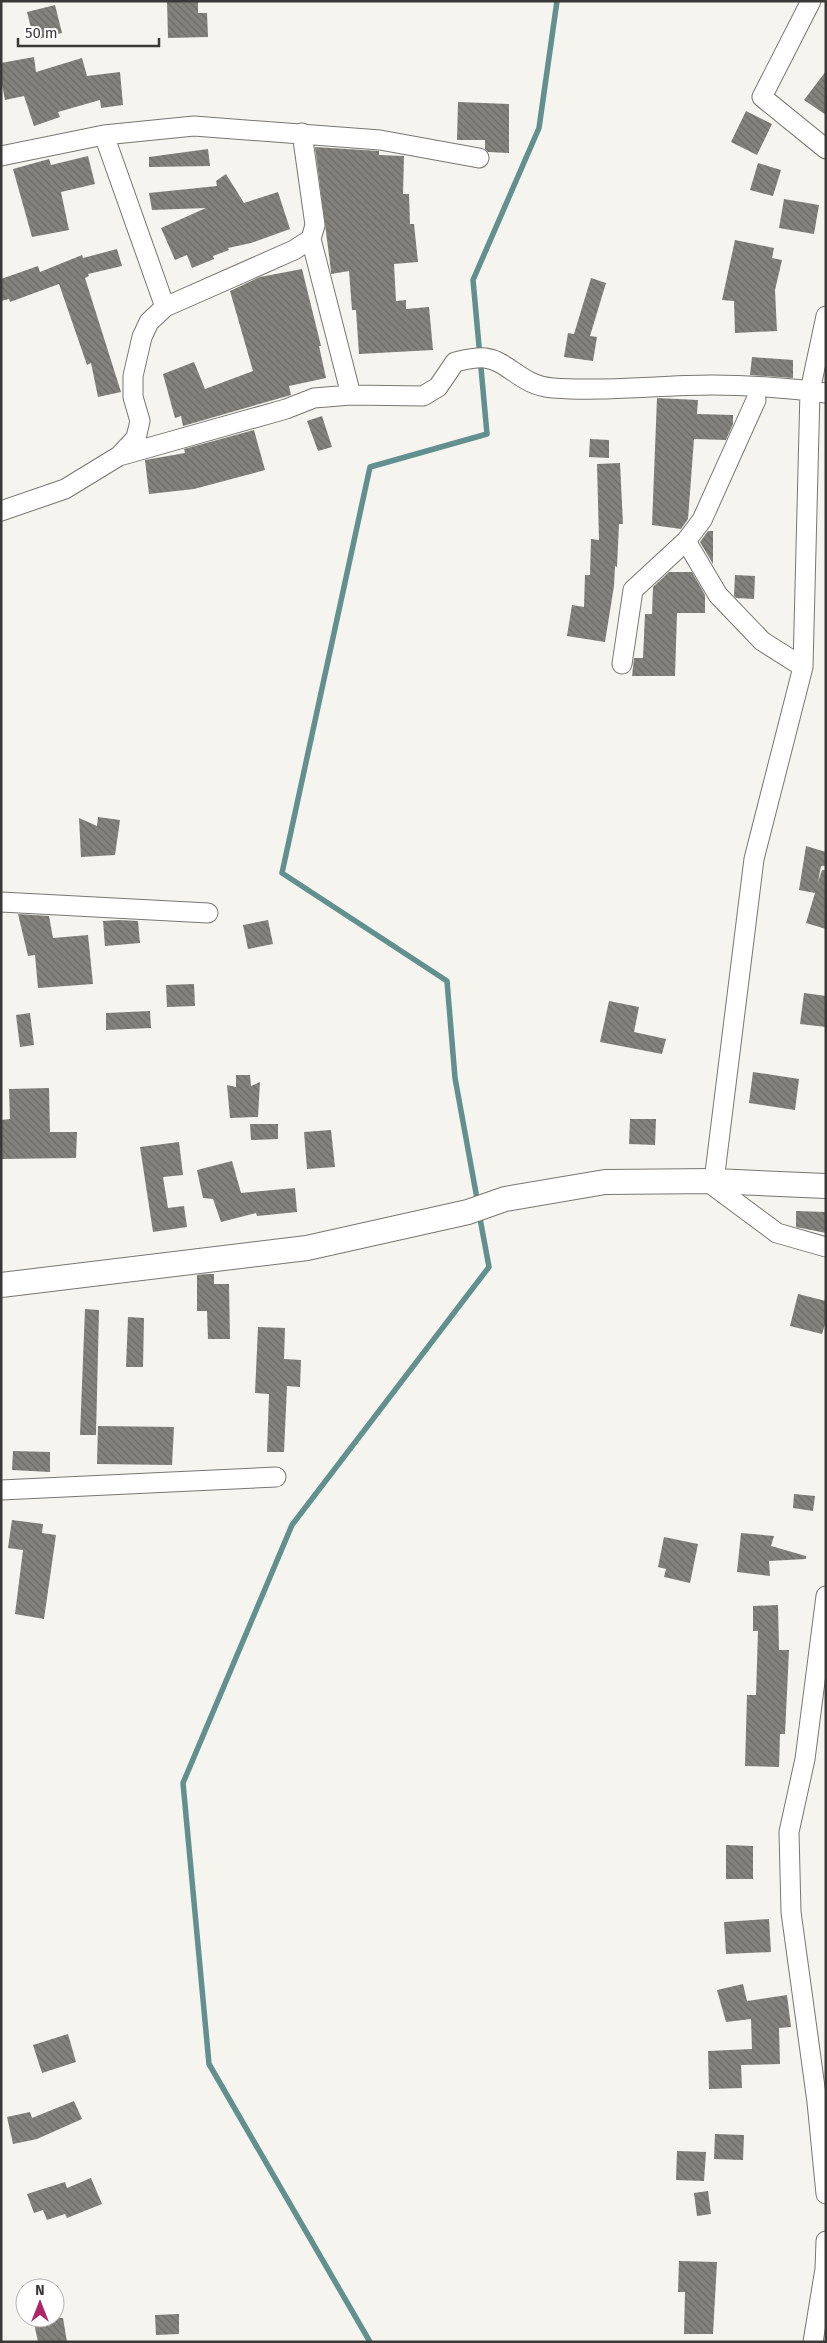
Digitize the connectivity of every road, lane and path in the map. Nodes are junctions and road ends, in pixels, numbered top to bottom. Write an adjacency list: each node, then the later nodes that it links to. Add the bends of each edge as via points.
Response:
1 (811, 1): 4 (street, via 762,97)
2 (302, 133): 3 (street, via 194,126); 6 (street, via 380,140); 7 (street, via 315,225)
3 (104, 135): 5 (street); 8 (street)
4 (826, 149)
5 (1, 156)
6 (479, 158)
7 (311, 239): 8 (street, via 294,250); 13 (street)
8 (165, 308): 15 (street, via 149,322 142,337 134,376 134,397 140,421 136,438)
9 (826, 316): 12 (street)
10 (658, 386): 11 (street); 12 (street, via 714,385); 14 (street)
11 (612, 390): 13 (street, via 535,386 504,366 479,358 454,362 438,388 424,396); 14 (street)
12 (818, 392): 19 (street)
13 (352, 395): 15 (street, via 314,398 286,409)
14 (756, 400): 17 (street, via 702,520)
15 (119, 456): 16 (street, via 64,489)
16 (1, 511)
17 (686, 540): 18 (street, via 633,590); 19 (street, via 718,595 762,641)
18 (622, 664)
19 (803, 667): 22 (street, via 754,858)
20 (1, 902): 21 (street)
21 (208, 913)
22 (710, 1181): 23 (street); 24 (street, via 777,1233); 25 (street, via 605,1182 505,1199 468,1212 307,1248)
23 (826, 1186)
24 (826, 1247)
25 (1, 1285)
26 (276, 1477): 27 (street)
27 (1, 1490)
28 (826, 1596): 29 (street, via 805,1759 789,1832 791,1912)
29 (818, 2061): 30 (street)
30 (826, 2194)
31 (826, 2241): 32 (street)
32 (818, 2338)

